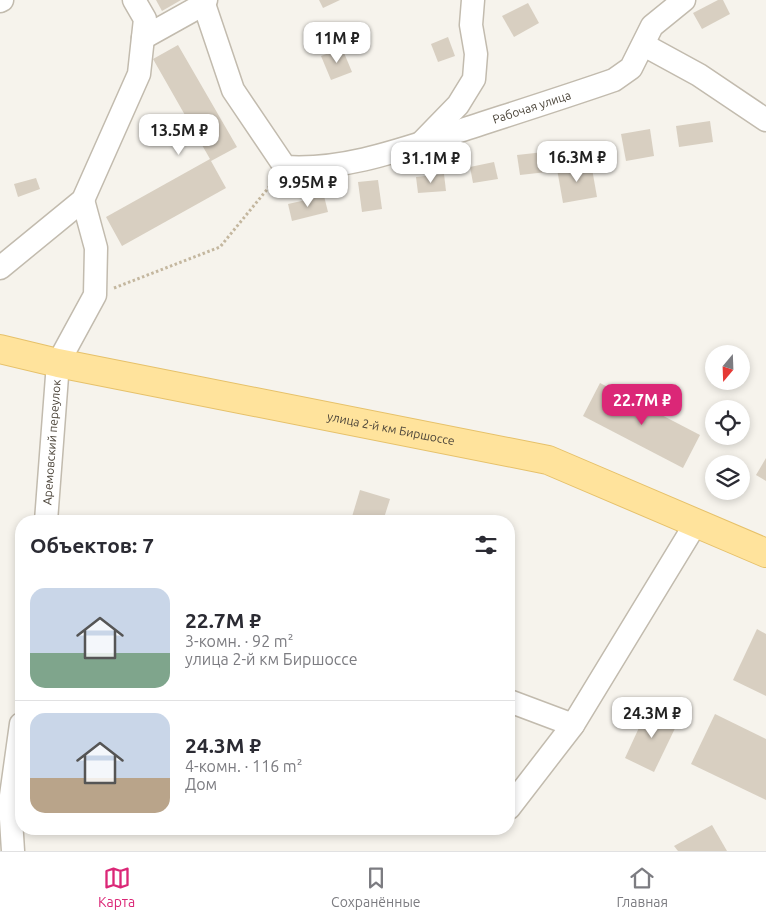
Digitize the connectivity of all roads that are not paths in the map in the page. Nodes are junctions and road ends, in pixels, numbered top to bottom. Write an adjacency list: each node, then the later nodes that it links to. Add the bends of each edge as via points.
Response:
1 (134, 0): 5 (street, via 144,19)
2 (473, 0): 8 (street, via 474,79 458,105)
3 (684, 0): 6 (street, Рабочая улица, via 652,26)
4 (205, 2): 5 (street); 8 (street, Рабочая улица, via 233,90 285,167 311,169 353,162)
5 (143, 38): 9 (street, via 139,74)
6 (644, 45): 7 (street); 8 (street, Рабочая улица, via 631,68 614,80)
7 (766, 120)
8 (421, 143)
9 (83, 200): 10 (street); 12 (street, via 96,248 95,296)
10 (0, 268)
11 (0, 349): 12 (main road, улица 2-й км Биршоссе)
12 (58, 364): 13 (street, Аремовский переулок); 14 (main road, улица 2-й км Биршоссе, via 548,460)
13 (46, 515)
14 (696, 523): 15 (main road, улица 2-й км Биршоссе); 17 (street)
15 (766, 553)
16 (515, 703): 17 (street)
17 (573, 725): 19 (street)
18 (15, 767): 20 (street, via 10,803)
19 (515, 800)
20 (13, 851)

